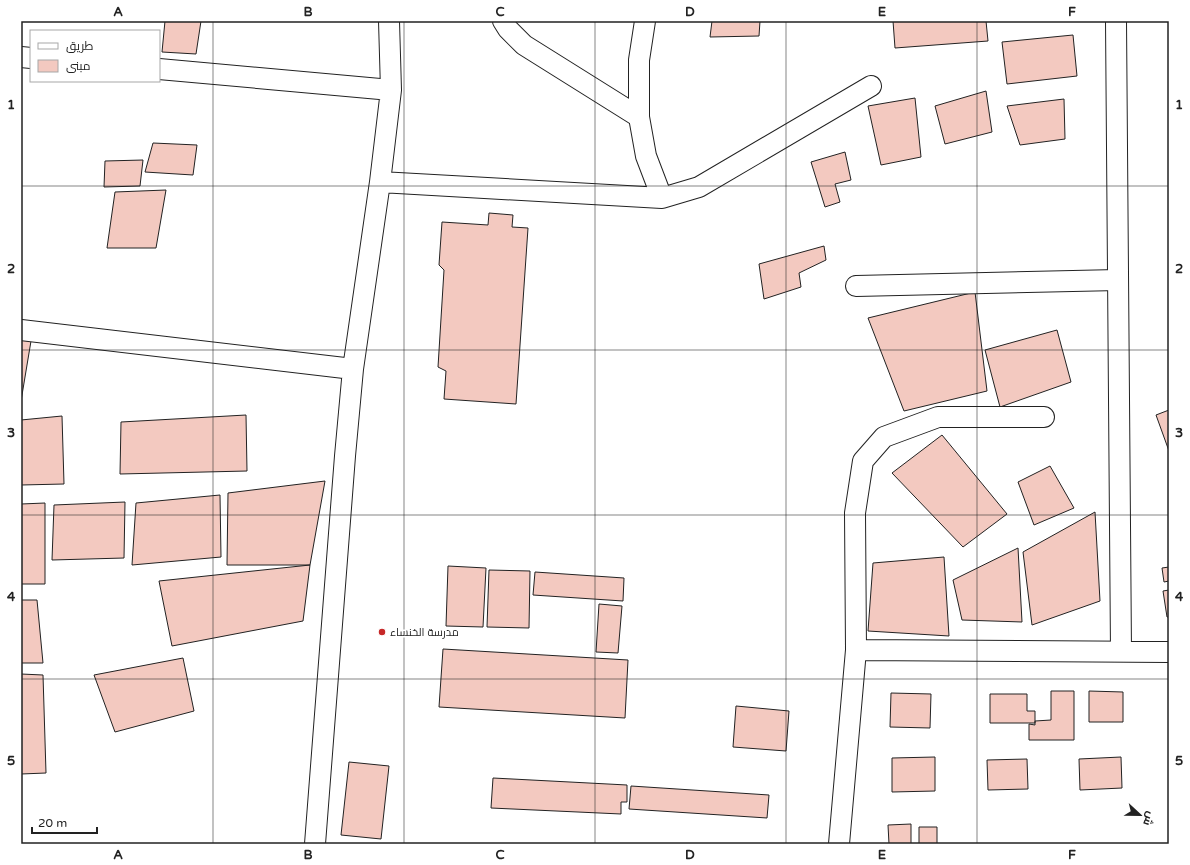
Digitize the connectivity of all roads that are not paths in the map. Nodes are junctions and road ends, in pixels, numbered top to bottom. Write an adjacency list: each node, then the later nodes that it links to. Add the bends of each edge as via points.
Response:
1 (389, 21): 7 (street)
2 (503, 21): 8 (street, via 524,45)
3 (645, 21): 8 (street, via 639,60)
4 (1116, 21): 11 (street)
5 (160, 69): 7 (street)
6 (871, 86): 10 (street, via 699,187)
7 (391, 90): 9 (street)
8 (639, 117): 10 (street, via 646,156)
9 (380, 182): 10 (street); 14 (street)
10 (662, 198)
11 (1118, 280): 12 (street); 17 (street)
12 (856, 286)
13 (21, 330): 14 (street)
14 (353, 369): 19 (street)
15 (1044, 417): 16 (street, via 938,417 884,437 863,461 855,513)
16 (856, 650): 17 (street); 20 (street)
17 (1121, 651): 18 (street)
18 (1169, 652)
19 (315, 844)
20 (839, 844)

